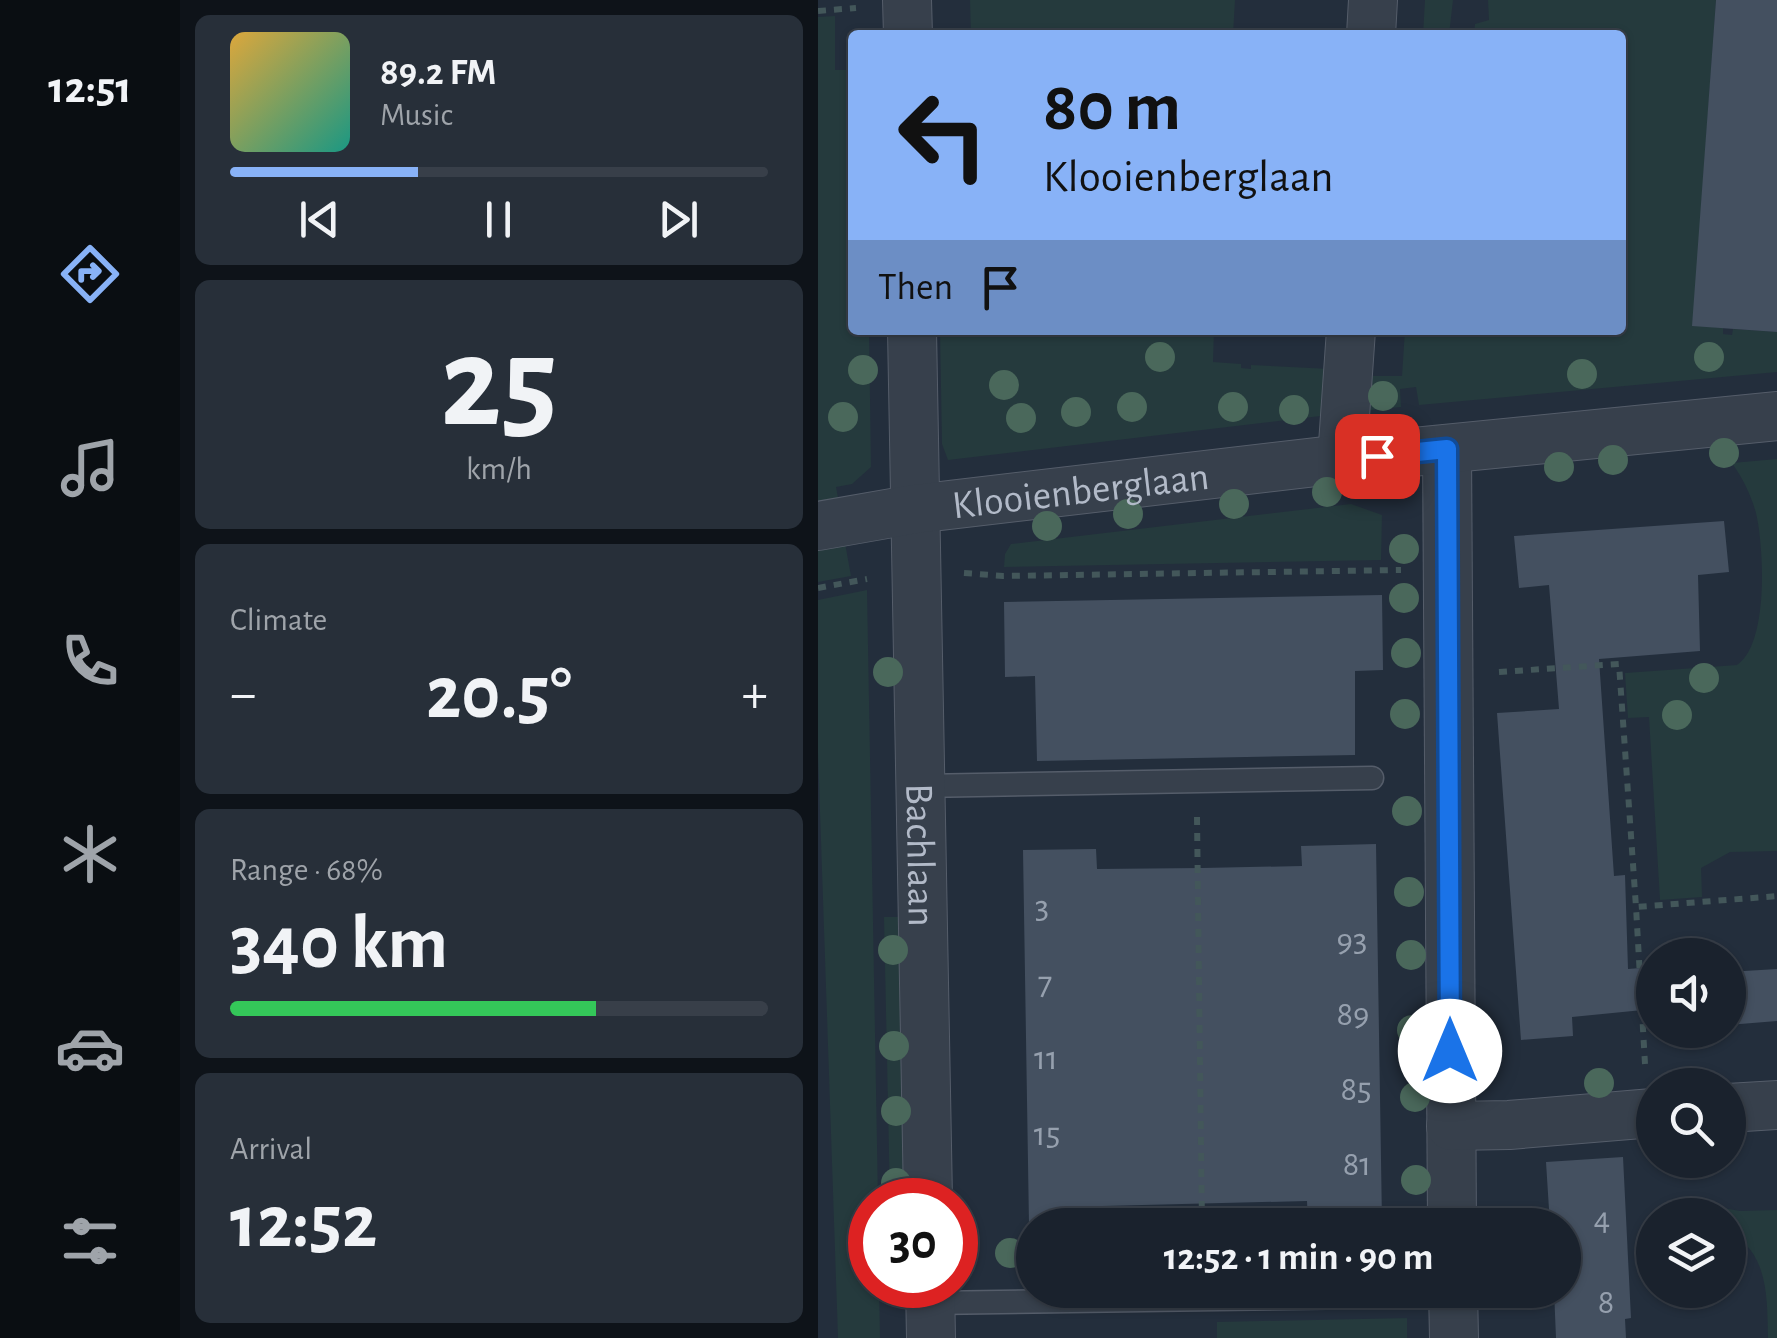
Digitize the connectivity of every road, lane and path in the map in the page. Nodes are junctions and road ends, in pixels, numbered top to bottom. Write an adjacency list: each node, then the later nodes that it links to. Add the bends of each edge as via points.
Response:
1 (907, 0): 3 (street)
2 (1373, 0): 4 (street)
3 (908, 30)
4 (1370, 30)
5 (912, 335): 10 (street, Bachlaan)
6 (1351, 335): 9 (street)
7 (1778, 416): 8 (street, Klooienberglaan)
8 (1447, 449): 9 (street, Klooienberglaan); 12 (street)
9 (1342, 460): 10 (street, Klooienberglaan)
10 (915, 509): 11 (street, Klooienberglaan); 13 (street, Bachlaan)
11 (818, 526)
12 (1448, 569): 13 (path, via 1003,576); 15 (street)
13 (916, 570): 14 (path); 18 (street, Bachlaan)
14 (818, 588)
15 (1448, 676): 20 (path, via 1619,664); 25 (street)
16 (1372, 778): 17 (lane)
17 (1196, 781): 18 (lane); 27 (path)
18 (921, 786): 26 (street, Bachlaan)
19 (1778, 896): 20 (path)
20 (1636, 907): 21 (path)
21 (1647, 1068)
22 (1778, 1105): 23 (street)
23 (1746, 1107)
24 (1636, 1114): 25 (street)
25 (1450, 1126): 28 (street)
26 (928, 1178)
27 (1202, 1208)
28 (1452, 1208)
29 (1016, 1307): 31 (lane)
30 (1453, 1308): 32 (street)
31 (930, 1309)
32 (1454, 1338)

